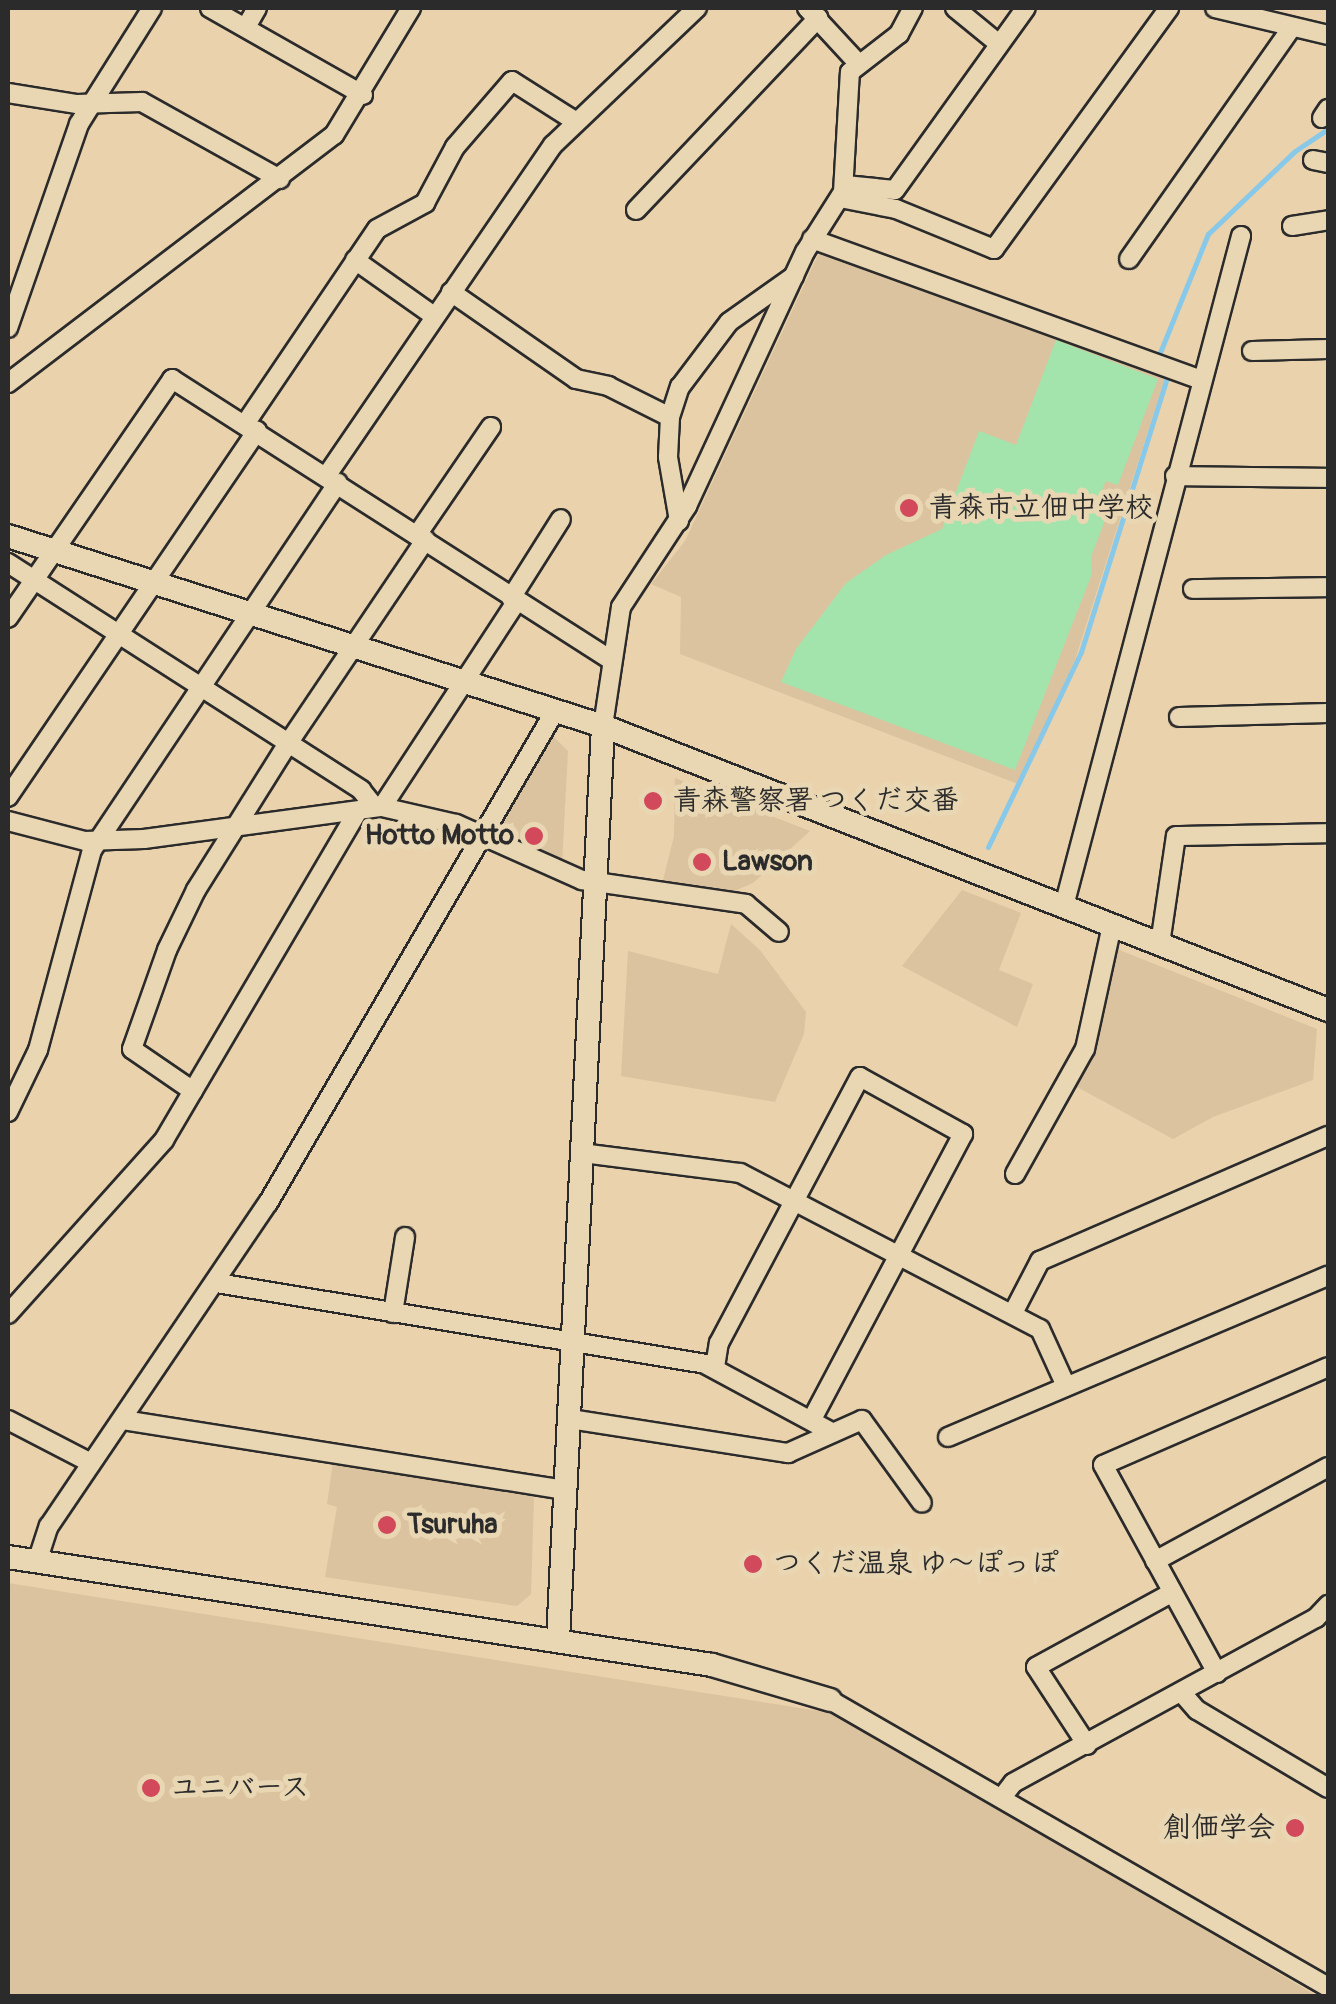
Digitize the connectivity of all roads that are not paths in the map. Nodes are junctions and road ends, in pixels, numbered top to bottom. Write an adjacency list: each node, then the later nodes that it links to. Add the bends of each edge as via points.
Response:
1 (152, 8): 19 (street)
2 (210, 8): 12 (street)
3 (257, 8): 12 (street)
4 (412, 8): 18 (street)
5 (697, 8): 20 (street)
6 (913, 8): 16 (street, via 899,34)
7 (955, 8): 15 (street)
8 (1026, 8): 15 (street)
9 (1169, 8): 23 (street, via 994,250)
10 (1215, 8): 13 (street)
11 (812, 13): 16 (street); 24 (street)
12 (246, 27): 18 (street)
13 (1290, 30): 14 (street); 29 (street)
14 (1328, 35)
15 (999, 44): 23 (street)
16 (857, 62): 22 (street, via 848,92)
17 (8, 93): 19 (street)
18 (363, 94): 21 (street, via 342,126)
19 (91, 104): 21 (street, via 142,102); 32 (street)
20 (575, 122): 30 (street, via 512,81 455,146 425,204 377,229); 34 (street)
21 (280, 179): 40 (street)
22 (842, 191): 23 (street); 28 (street)
23 (892, 199)
24 (636, 210)
25 (1328, 220): 26 (street)
26 (1292, 226)
27 (1241, 236): 39 (street)
28 (812, 239): 33 (street); 39 (street)
29 (1129, 259)
30 (355, 260): 35 (street); 43 (street)
31 (8, 269): 32 (street)
32 (26, 275): 36 (street)
33 (794, 276): 41 (street, via 752,301 714,338 680,387); 48 (street)
34 (451, 292): 35 (street); 41 (street, via 576,378)
35 (434, 316): 46 (street)
36 (8, 328)
37 (1328, 349): 38 (street)
38 (1252, 351)
39 (1198, 379): 44 (street)
40 (8, 383)
41 (670, 417): 48 (street, via 668,482)
42 (491, 426): 50 (street)
43 (251, 428): 46 (street); 51 (street, via 168,379); 54 (street)
44 (1176, 476): 45 (street); 78 (street)
45 (1328, 478)
46 (332, 479): 50 (street); 58 (street)
47 (562, 519): 57 (street)
48 (679, 521): 62 (street, via 628,593)
49 (8, 536): 51 (street)
50 (421, 537): 57 (street); 61 (street)
51 (52, 550): 53 (street); 54 (street)
52 (8, 563): 53 (street)
53 (33, 579): 59 (street); 60 (street)
54 (151, 582): 58 (street); 60 (street)
55 (1328, 587): 56 (street)
56 (1193, 590)
57 (514, 600): 62 (street); 63 (street)
58 (250, 614): 61 (street); 64 (street)
59 (8, 618)
60 (116, 632): 64 (street); 70 (street)
61 (354, 646): 63 (street); 69 (street)
62 (611, 660): 68 (street)
63 (463, 681): 65 (street); 71 (street)
64 (202, 686): 69 (street); 76 (street)
65 (556, 711): 68 (street); 75 (street)
66 (1328, 712): 67 (street)
67 (1178, 717)
68 (603, 726): 77 (street); 78 (street)
69 (289, 742): 71 (street, via 362,790); 73 (street)
70 (8, 797)
71 (371, 809): 73 (street); 75 (street); 83 (street)
72 (8, 821): 76 (street)
73 (236, 828): 76 (street); 83 (street, via 182,915 132,1049)
74 (1328, 833): 81 (street, via 1176,836)
75 (482, 835): 77 (street); 92 (street)
76 (98, 841): 84 (street, via 80,885 38,1050)
77 (596, 883): 80 (street, via 728,899 752,907); 86 (street)
78 (1064, 906): 79 (street)
79 (1112, 925): 81 (street); 87 (street, via 1085,1049)
80 (779, 932)
81 (1160, 944): 82 (street)
82 (1328, 1010)
83 (193, 1091): 94 (street, via 156,1150)
84 (8, 1112)
85 (1328, 1136): 93 (street, via 1040,1261)
86 (582, 1153): 88 (street, via 733,1171); 96 (street)
87 (1015, 1174)
88 (793, 1201): 90 (street); 90 (street, via 857,1078 877,1086 963,1134); 97 (street, via 719,1343)
89 (405, 1237): 95 (street)
90 (900, 1256): 93 (street); 100 (street)
91 (1328, 1276): 99 (street)
92 (218, 1283): 95 (street); 103 (street)
93 (1012, 1313): 99 (street, via 1043,1332)
94 (8, 1314)
95 (393, 1314): 96 (street)
96 (574, 1343): 97 (street); 101 (street)
97 (715, 1367): 100 (street)
98 (1328, 1367): 111 (street, via 1104,1461)
99 (1066, 1386): 105 (street)
100 (813, 1418): 104 (street)
101 (570, 1419): 104 (street, via 788,1453); 108 (street)
102 (8, 1420): 106 (street)
103 (123, 1420): 106 (street); 108 (street)
104 (833, 1434): 109 (street, via 864,1421)
105 (948, 1437)
106 (91, 1464): 112 (street, via 49,1526)
107 (1328, 1467): 111 (street)
108 (568, 1490): 115 (street)
109 (922, 1503)
110 (8, 1557): 112 (street)
111 (1154, 1561): 113 (street)
112 (38, 1562): 115 (street)
113 (1171, 1592): 116 (street); 119 (street, via 1036,1667)
114 (1326, 1614): 116 (street)
115 (558, 1640): 118 (street, via 712,1665)
116 (1217, 1673): 117 (street)
117 (1182, 1693): 119 (street); 120 (street, via 1197,1710)
118 (830, 1700): 121 (street)
119 (1087, 1745): 121 (street, via 1013,1783)
120 (1328, 1788)
121 (1003, 1796): 122 (street)
122 (1328, 1987)

